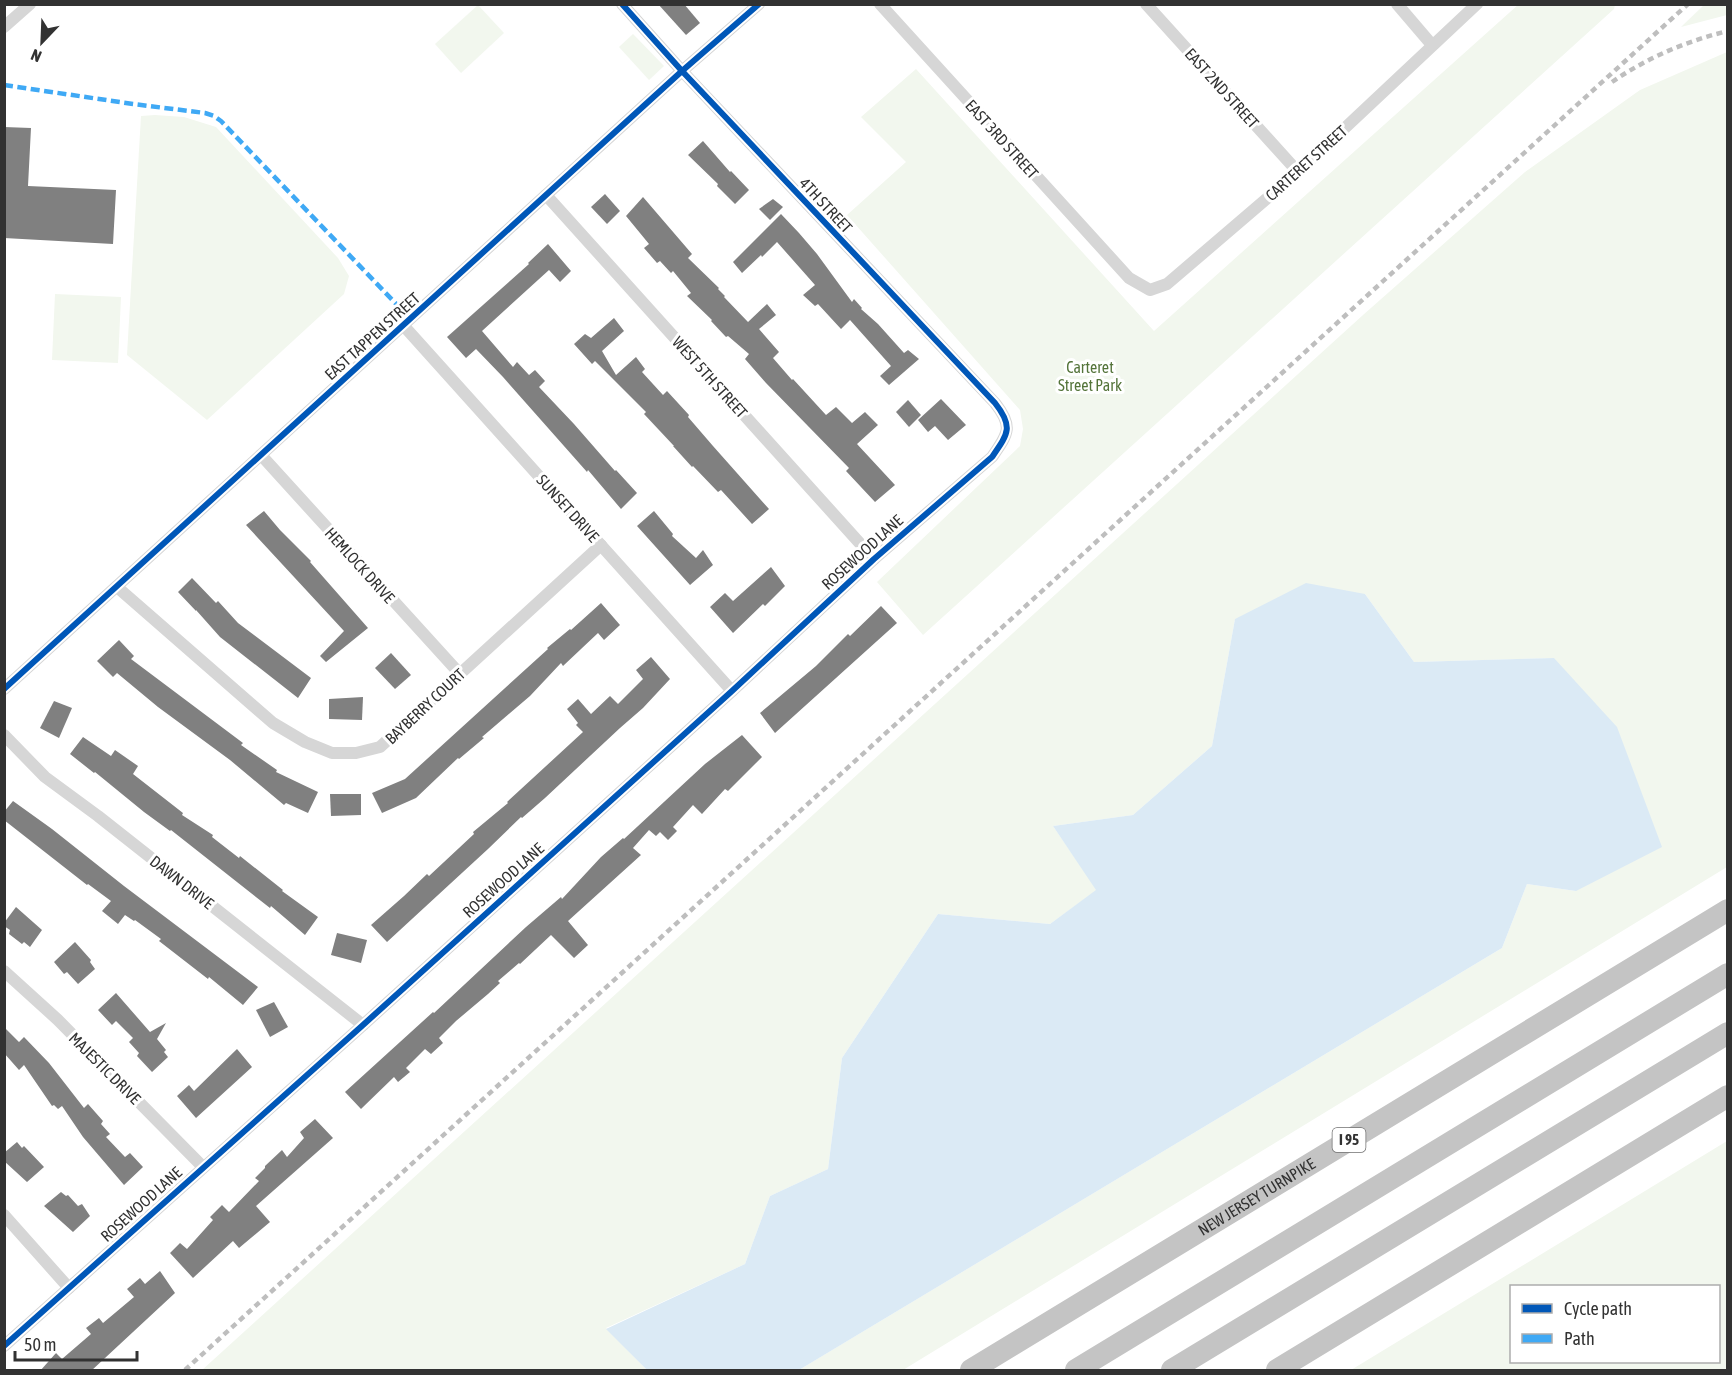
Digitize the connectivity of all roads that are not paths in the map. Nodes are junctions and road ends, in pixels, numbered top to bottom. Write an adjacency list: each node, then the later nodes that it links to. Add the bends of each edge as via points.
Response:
1 (30, 4): 8 (street)
2 (622, 4): 10 (street, 4TH STREET)
3 (759, 4): 10 (street, EAST TAPPEN STREET)
4 (880, 4): 13 (street, EAST 3RD STREET)
5 (1146, 4): 11 (street, EAST 2ND STREET)
6 (1397, 4): 9 (street)
7 (1477, 4): 9 (street, CARTERET STREET)
8 (4, 27)
9 (1432, 45): 11 (street, CARTERET STREET)
10 (682, 71): 12 (street, EAST TAPPEN STREET); 15 (street, 4TH STREET, via 995,403 1006,417)
11 (1298, 172): 13 (street, CARTERET STREET, via 1167,284 1150,290)
12 (546, 195): 14 (street, EAST TAPPEN STREET); 18 (street, WEST 5TH STREET)
13 (1125, 274)
14 (403, 325): 16 (street, EAST TAPPEN STREET); 17 (street, SUNSET DRIVE)
15 (1006, 425): 18 (street, ROSEWOOD LANE, via 1006,436 992,457)
16 (261, 455): 19 (street, EAST TAPPEN STREET); 20 (street, HEMLOCK DRIVE)
17 (600, 545): 20 (street, BAYBERRY COURT); 22 (street, SUNSET DRIVE)
18 (874, 559): 22 (street, ROSEWOOD LANE)
19 (117, 587): 20 (street, BAYBERRY COURT, via 273,723 332,753 380,747); 21 (street, EAST TAPPEN STREET)
20 (460, 674)
21 (4, 689)
22 (732, 691): 27 (street, ROSEWOOD LANE)
23 (4, 735): 27 (street, DAWN DRIVE, via 45,777)
24 (1728, 910): 34 (highway, NEW JERSEY TURNPIKE / I 95)
25 (4, 971): 30 (street, MAJESTIC DRIVE)
26 (1728, 974): 35 (highway)
27 (363, 1025): 30 (street, ROSEWOOD LANE)
28 (1728, 1033): 36 (highway)
29 (1728, 1096): 37 (highway)
30 (203, 1167): 32 (street, ROSEWOOD LANE)
31 (4, 1215): 32 (street)
32 (69, 1288): 33 (street, ROSEWOOD LANE)
33 (4, 1346)
34 (971, 1371)
35 (1076, 1371)
36 (1172, 1371)
37 (1277, 1371)

